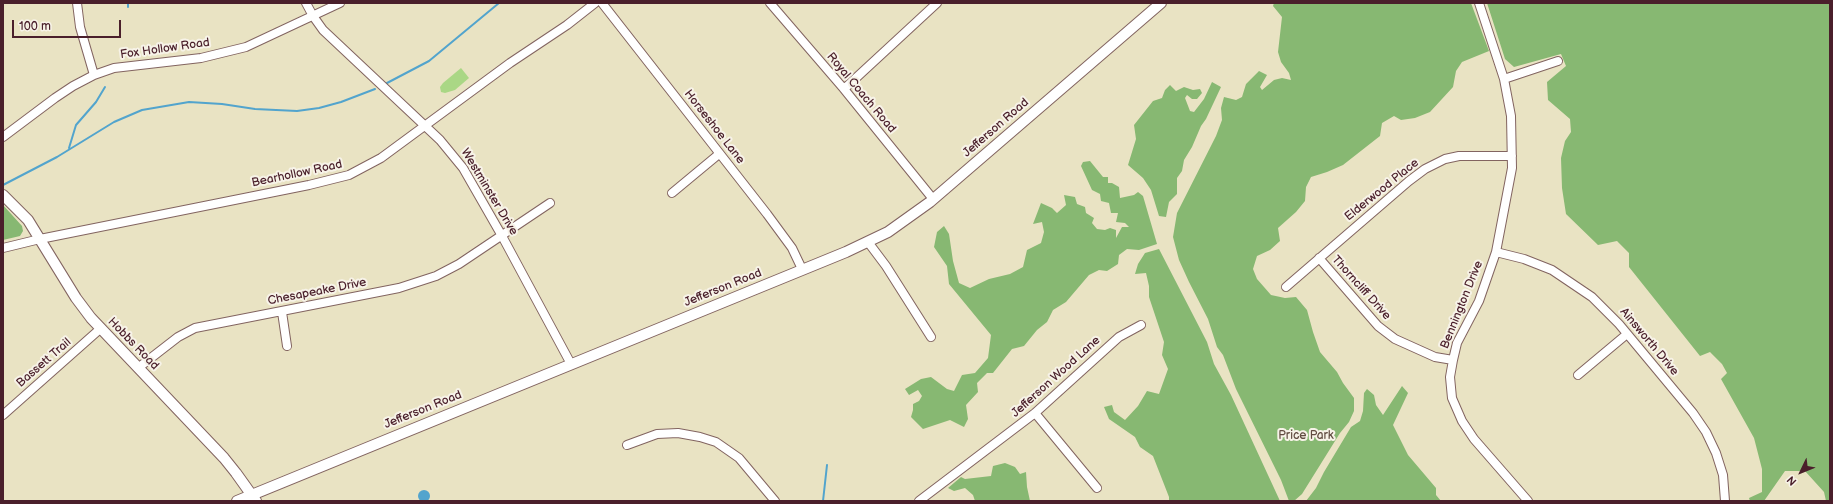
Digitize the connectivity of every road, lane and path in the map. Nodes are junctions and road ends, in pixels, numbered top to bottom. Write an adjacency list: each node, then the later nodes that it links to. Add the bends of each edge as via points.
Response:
1 (76, 3): 12 (street)
2 (306, 3): 10 (street, Westminster Drive)
3 (340, 3): 10 (street, Fox Hollow Road)
4 (594, 3): 15 (street, Bearhollow Road, via 567,25)
5 (602, 3): 17 (street, Horseshoe Lane)
6 (770, 3): 14 (street, Royal Coach Road)
7 (937, 3): 14 (street)
8 (1161, 3): 21 (street, Jefferson Road)
9 (1479, 3): 13 (street, Bennington Drive)
10 (313, 16): 12 (street, Fox Hollow Road, via 246,48 201,58 114,68); 15 (street, Westminster Drive, via 339,46)
11 (1558, 61): 13 (street)
12 (94, 75): 16 (street, Fox Hollow Road, via 55,98)
13 (1504, 79): 18 (street, Bennington Drive, via 1511,116)
14 (844, 89): 21 (street, Royal Coach Road)
15 (425, 125): 23 (street, Westminster Drive, via 463,168); 24 (street, Bearhollow Road, via 381,158 349,175)
16 (3, 137)
17 (719, 154): 19 (street); 29 (street, Horseshoe Lane, via 792,248)
18 (1512, 156): 27 (street, Bennington Drive); 28 (street, Elderwood Place, via 1459,156 1445,159 1409,181)
19 (672, 193)
20 (3, 195): 24 (street, Hobbs Road, via 21,212)
21 (933, 199): 25 (street, Jefferson Road, via 888,232)
22 (550, 203): 23 (street, Chesapeake Drive)
23 (502, 236): 31 (street, Chesapeake Drive, via 436,276 399,288); 38 (street, Westminster Drive)
24 (40, 238): 26 (street, Bearhollow Road); 33 (street, Hobbs Road, via 76,298)
25 (868, 242): 29 (street, Jefferson Road); 35 (street)
26 (3, 248)
27 (1496, 252): 34 (street, Ainsworth Drive, via 1552,270 1592,297); 37 (street, Bennington Drive, via 1479,301 1457,343)
28 (1319, 258): 30 (street, Elderwood Place); 37 (street, Thorncliff Drive, via 1378,326 1395,339 1435,357)
29 (802, 269): 38 (street, Jefferson Road)
30 (1286, 288)
31 (282, 312): 36 (street); 39 (street, Chesapeake Drive, via 195,328 178,337)
32 (1141, 325): 41 (street, Jefferson Wood Lane, via 1119,337)
33 (100, 329): 39 (street, Hobbs Road); 42 (street, Bassett Trail)
34 (1627, 334): 40 (street); 50 (street, Ainsworth Drive, via 1706,432 1723,475)
35 (931, 337)
36 (287, 346)
37 (1453, 360): 49 (street, Bennington Drive, via 1450,376 1452,398 1462,421 1474,439)
38 (571, 364): 45 (street, Jefferson Road)
39 (138, 368): 45 (street, Hobbs Road, via 224,458)
40 (1578, 375)
41 (1035, 413): 44 (street); 48 (street, Jefferson Wood Lane)
42 (3, 415)
43 (627, 445): 47 (street, via 657,434 678,433 716,442 744,462)
44 (1097, 488)
45 (254, 498): 46 (street, Jefferson Road)
46 (237, 501)
47 (775, 501)
48 (919, 501)
49 (1528, 501)
50 (1725, 501)

